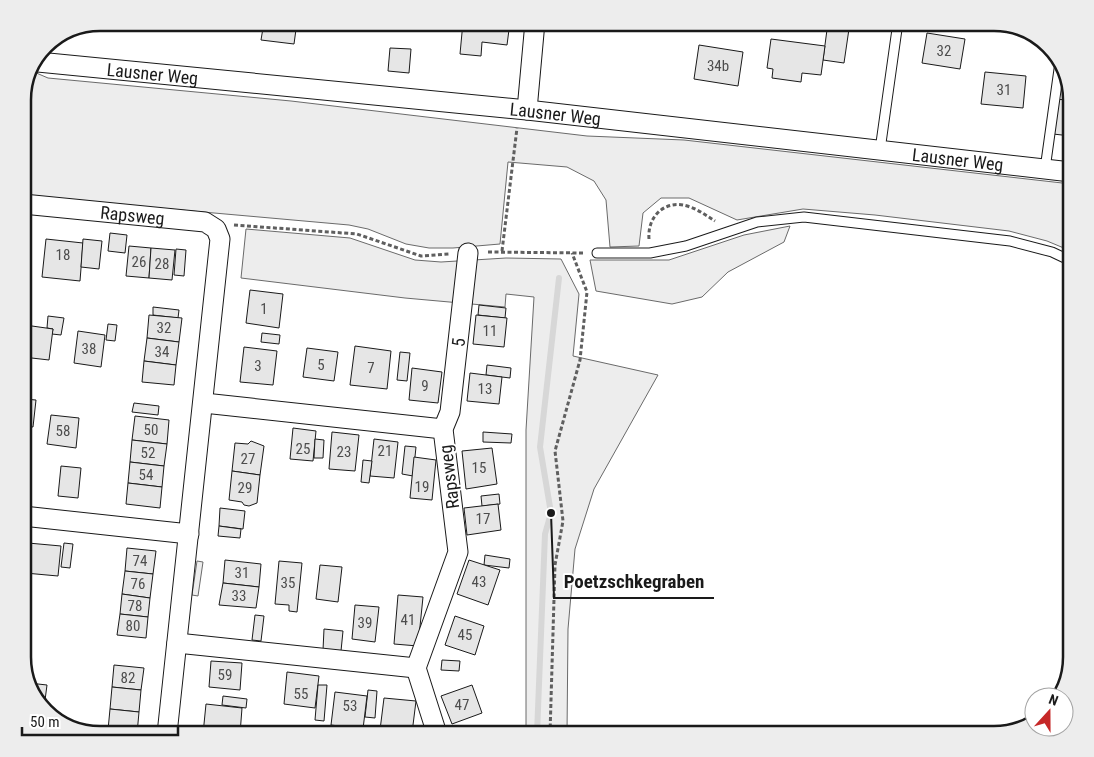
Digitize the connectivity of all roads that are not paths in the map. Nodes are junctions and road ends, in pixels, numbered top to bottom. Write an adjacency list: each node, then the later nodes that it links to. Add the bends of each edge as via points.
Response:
1 (534, 31): 5 (street)
2 (897, 31): 6 (lane)
3 (43, 62): 5 (street, Lausner Weg)
4 (1058, 76): 7 (lane)
5 (527, 110): 6 (street, Lausner Weg)
6 (880, 150): 7 (street, Lausner Weg)
7 (1045, 169): 8 (street, Lausner Weg)
8 (1063, 171)
9 (31, 205): 13 (street, Rapsweg, via 205,222 216,229 220,240)
10 (468, 253): 14 (street, 5, via 450,412)
11 (597, 253): 12 (lane, via 650,253 686,246 757,222 804,217 1010,241)
12 (1063, 257)
13 (204, 403): 14 (street, Rapsweg); 16 (street)
14 (443, 429): 18 (street, Rapsweg, via 458,552)
15 (31, 517): 16 (street)
16 (189, 534): 17 (street)
17 (177, 643): 18 (street); 19 (street)
18 (416, 668): 20 (street)
19 (168, 726)
20 (434, 726)

